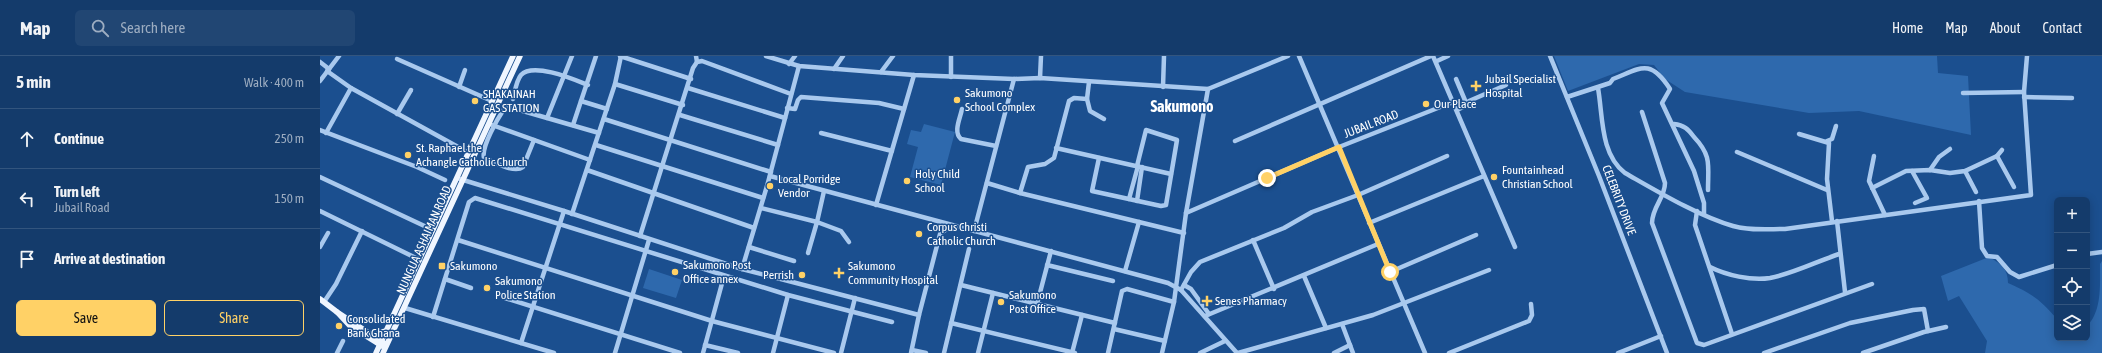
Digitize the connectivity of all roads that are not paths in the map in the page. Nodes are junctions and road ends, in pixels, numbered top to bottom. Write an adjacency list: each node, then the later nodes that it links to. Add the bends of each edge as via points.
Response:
1 (339, 56): 29 (street)
2 (513, 56): 51 (main road)
3 (520, 56): 52 (main road, NUNGUA ASHAIMAN ROAD)
4 (572, 56): 33 (street)
5 (596, 56): 42 (street)
6 (621, 56): 36 (street); 41 (street)
7 (696, 56): 25 (street)
8 (766, 56): 26 (street)
9 (794, 56): 26 (street)
10 (843, 56): 28 (street)
11 (893, 56): 31 (street)
12 (951, 56): 34 (street)
13 (1041, 56): 35 (street)
14 (1164, 56): 45 (street)
15 (1288, 56): 49 (street)
16 (1299, 56): 64 (street)
17 (1432, 56): 23 (street); 64 (street)
18 (1448, 56): 23 (street)
19 (1550, 56): 56 (street, CELEBRITY DRIVE)
20 (2022, 56): 21 (street)
21 (2027, 56): 55 (street)
22 (397, 59): 44 (street)
23 (1436, 61): 62 (street)
24 (320, 62): 29 (street)
25 (697, 62): 36 (street); 54 (street, via 702,61)
26 (789, 64): 27 (street)
27 (799, 66): 28 (street); 54 (street)
28 (834, 69): 31 (street)
29 (328, 70): 39 (street); 46 (street)
30 (465, 70): 44 (street)
31 (881, 72): 32 (street)
32 (914, 75): 34 (street); 68 (street)
33 (564, 76): 42 (street); 58 (street, via 529,70 522,75); 74 (street)
34 (951, 77): 38 (street)
35 (1040, 78): 38 (street); 40 (street)
36 (691, 79): 47 (street)
37 (1456, 79): 65 (street)
38 (1014, 80): 93 (street)
39 (320, 81)
40 (1088, 82): 45 (street); 59 (street)
41 (615, 84): 63 (street); 67 (street)
42 (588, 85): 61 (street)
43 (1506, 85): 65 (street, via 1469,101)
44 (459, 86): 60 (street)
45 (1163, 87): 49 (street)
46 (351, 88): 72 (street); 83 (street)
47 (688, 88): 63 (street); 75 (street)
48 (1598, 88): 56 (street); 78 (street, via 1610,84 1613,79 1648,67 1670,89 1662,103); 127 (street, via 1603,129 1617,168)
49 (1208, 89): 139 (street)
50 (411, 90): 72 (street)
51 (498, 90): 52 (main road); 60 (main road)
52 (504, 92): 79 (main road, NUNGUA ASHAIMAN ROAD)
53 (1963, 93): 55 (street)
54 (791, 94): 66 (street)
55 (2024, 94): 57 (street); 132 (street, via 2031,195)
56 (1567, 97): 225 (street, CELEBRITY DRIVE)
57 (2072, 98)
58 (513, 99)
59 (1088, 100): 77 (street, via 1090,111); 95 (street, via 1074,98 1069,101)
60 (492, 101): 100 (main road)
61 (581, 101): 67 (street); 80 (street)
62 (1453, 102): 70 (street); 94 (street, JUBAIL ROAD)
63 (683, 104): 73 (street)
64 (1321, 105): 89 (street); 94 (street)
65 (1467, 105): 70 (street)
66 (787, 108): 68 (street, via 795,110 798,100 802,97 879,103); 75 (street)
67 (607, 109): 76 (street)
68 (904, 109): 98 (street)
69 (962, 110): 93 (street, via 957,130 958,137)
70 (1457, 110): 114 (street)
71 (1642, 112): 127 (street, via 1664,176)
72 (397, 114): 100 (street)
73 (680, 115): 87 (street); 92 (street)
74 (547, 118): 79 (street, via 509,107 504,109); 80 (street)
75 (785, 118): 92 (street)
76 (604, 119): 84 (street); 87 (street)
77 (1104, 119)
78 (1674, 124): 121 (street, via 1685,127 1705,148 1708,156); 141 (street, via 1694,171 1704,203)
79 (492, 125): 88 (street); 88 (street, via 484,158 521,169); 116 (main road, NUNGUA ASHAIMAN ROAD)
80 (573, 125): 84 (street)
81 (1836, 126): 90 (street, via 1832,139)
82 (320, 130): 83 (street)
83 (326, 133): 117 (street, via 417,166)
84 (599, 133): 91 (street)
85 (821, 133): 98 (street)
86 (1800, 134): 90 (street)
87 (672, 139): 107 (street); 112 (street)
88 (534, 140): 105 (street)
89 (1235, 140)
90 (1828, 141): 122 (street)
91 (596, 145): 105 (street); 107 (street)
92 (778, 146): 112 (street)
93 (996, 146): 118 (street)
94 (1339, 147): 128 (street); 139 (street, JUBAIL ROAD)
95 (1056, 148): 104 (street); 125 (street, via 1052,160 1041,166 1027,168)
96 (1950, 149): 109 (street, via 1939,157)
97 (2002, 150): 103 (street)
98 (892, 151): 134 (street)
99 (1737, 152): 122 (street)
100 (468, 153): 116 (main road)
101 (1446, 156): 128 (street)
102 (1874, 156): 120 (street, via 1868,178)
103 (1997, 156): 111 (street); 119 (street)
104 (1099, 158): 106 (street); 130 (street, via 1092,191)
105 (590, 160): 108 (street)
106 (1139, 166): 113 (street); 113 (street, via 1144,134 1149,130 1177,140); 130 (street); 131 (street)
107 (663, 168): 126 (street); 129 (street)
108 (587, 170): 126 (street); 140 (street)
109 (1930, 170): 110 (street); 111 (street, via 1950,173)
110 (1912, 171): 120 (street, via 1901,173); 133 (street, via 1927,198)
111 (1965, 171): 124 (street)
112 (770, 174): 123 (street); 129 (street)
113 (1171, 174): 131 (street, via 1166,205)
114 (1484, 176): 146 (street); 164 (street)
115 (320, 177): 150 (street)
116 (460, 179): 137 (street); 150 (main road); 204 (main road, NUNGUA ASHAIMAN ROAD)
117 (445, 180)
118 (988, 183): 125 (street); 152 (street)
119 (2014, 187)
120 (1872, 188): 142 (street)
121 (1708, 190)
122 (1828, 190): 143 (street)
123 (824, 192): 134 (street); 144 (street)
124 (1976, 192)
125 (1020, 193): 145 (street)
126 (655, 194): 149 (street); 156 (street)
127 (1664, 194): 138 (street); 224 (street, via 1654,209 1652,223 1695,342 1704,344)
128 (1358, 195): 146 (street); 159 (street, via 1312,212 1288,226)
129 (763, 198): 135 (street)
130 (1129, 199): 131 (street)
131 (1136, 201)
132 (1980, 201): 142 (street); 175 (street, via 1982,248 1987,256 1997,257 2010,272 2019,277)
133 (1915, 203)
134 (876, 205): 148 (street)
135 (761, 208): 144 (street); 149 (street)
136 (320, 211): 151 (street)
137 (564, 211): 140 (street); 147 (street)
138 (1697, 211): 141 (street); 177 (street, via 1695,225)
139 (1186, 213): 154 (street)
140 (572, 214): 156 (street)
141 (1704, 214): 143 (street, via 1733,226 1747,228 1785,228)
142 (1885, 215): 143 (street)
143 (1834, 221): 170 (street)
144 (817, 222): 160 (street, via 841,231); 169 (street)
145 (1139, 222): 154 (street); 180 (street)
146 (1369, 223): 161 (street)
147 (559, 224): 157 (street, via 473,198 469,202); 166 (street); 176 (street)
148 (951, 226): 152 (street); 207 (street, via 940,234)
149 (754, 228): 163 (street)
150 (433, 230): 172 (main road)
151 (362, 231): 172 (street); 198 (street, via 341,275)
152 (974, 231): 167 (street)
153 (328, 233): 162 (street)
154 (1184, 233): 188 (street)
155 (1476, 235): 181 (street)
156 (640, 236): 158 (street)
157 (458, 240): 176 (street); 184 (street)
158 (649, 240): 166 (street); 178 (street)
159 (1253, 240): 189 (street, via 1200,262); 191 (street)
160 (849, 242)
161 (1378, 244): 181 (street); 183 (street)
162 (320, 247)
163 (749, 247): 173 (street); 178 (street)
164 (1515, 247)
165 (969, 249): 187 (street)
166 (646, 251): 182 (street); 194 (street)
167 (1050, 251): 174 (street); 180 (street)
168 (2102, 252): 171 (street)
169 (808, 253)
170 (1839, 254): 177 (street, via 1770,278 1740,276); 192 (street)
171 (2090, 254)
172 (420, 260): 220 (main road)
173 (794, 261)
174 (1047, 265): 185 (street); 201 (street)
175 (2054, 266)
176 (545, 267): 194 (street); 203 (street)
177 (1710, 268): 224 (street)
178 (742, 269): 197 (street)
179 (1489, 270): 200 (street)
180 (1125, 271): 188 (street)
181 (1390, 272): 200 (street)
182 (724, 276): 195 (street); 211 (street)
183 (1304, 276): 191 (street); 218 (street)
184 (445, 279): 190 (street); 210 (street)
185 (1113, 281)
186 (1872, 284): 192 (street)
187 (960, 285): 193 (street); 213 (street)
188 (1176, 287): 189 (street); 199 (street)
189 (1183, 287): 209 (street); 209 (street, via 1191,289)
190 (471, 288)
191 (1274, 289): 209 (street)
192 (1845, 292): 224 (street)
193 (993, 293): 201 (street); 219 (street)
194 (632, 295): 211 (street); 223 (street)
195 (788, 295): 206 (street); 226 (street)
196 (505, 298): 203 (street)
197 (855, 298): 206 (street); 207 (street)
198 (322, 300): 205 (main road)
199 (1174, 302): 214 (street, via 1124,290); 227 (street)
200 (1404, 303): 215 (street); 256 (street)
201 (1037, 304): 208 (street)
202 (1531, 304): 257 (street, via 1532,315 1529,321)
203 (533, 306): 223 (street); 230 (street)
204 (405, 308): 210 (street); 233 (main road, NUNGUA ASHAIMAN ROAD)
205 (337, 312): 222 (main road); 233 (main road, via 350,326)
206 (852, 312): 212 (street); 245 (street)
207 (919, 315): 234 (street)
208 (1082, 315): 214 (street); 249 (street)
209 (1207, 315): 228 (street)
210 (433, 317): 230 (street)
211 (712, 321): 226 (street); 231 (street)
212 (892, 322)
213 (951, 323): 219 (street); 247 (street)
214 (1115, 323): 217 (street)
215 (1342, 324): 218 (street); 232 (street)
216 (1946, 327): 221 (street)
217 (1114, 328): 227 (street); 250 (street)
218 (1326, 328): 253 (street)
219 (983, 330): 248 (street); 249 (street)
220 (387, 331): 222 (main road); 233 (main road)
221 (1928, 331): 260 (street, via 1924,309 1914,310 1850,323); 261 (street)
222 (370, 334): 233 (main road)
223 (620, 334): 239 (street); 240 (street)
224 (1732, 334)
225 (1661, 336): 258 (street); 259 (street, CELEBRITY DRIVE)
226 (777, 337): 243 (street); 244 (street)
227 (1165, 341): 251 (street)
228 (1225, 341): 252 (street); 253 (street)
229 (343, 342): 236 (street)
230 (522, 343): 235 (street)
231 (705, 345): 241 (street); 242 (street)
232 (1350, 346): 254 (street); 255 (street)
233 (383, 347): 237 (main road)
234 (911, 351): 246 (street)
235 (548, 352): 238 (street)
236 (337, 353)
237 (376, 353)
238 (554, 353)
239 (616, 353)
240 (680, 353)
241 (703, 353)
242 (738, 353)
243 (773, 353)
244 (834, 353)
245 (841, 353)
246 (926, 353)
247 (944, 353)
248 (978, 353)
249 (1073, 353)
250 (1108, 353)
251 (1162, 353)
252 (1200, 353)
253 (1238, 353)
254 (1334, 353)
255 (1353, 353)
256 (1425, 353)
257 (1449, 353)
258 (1618, 353)
259 (1667, 353)
260 (1764, 353)
261 (1863, 353)

